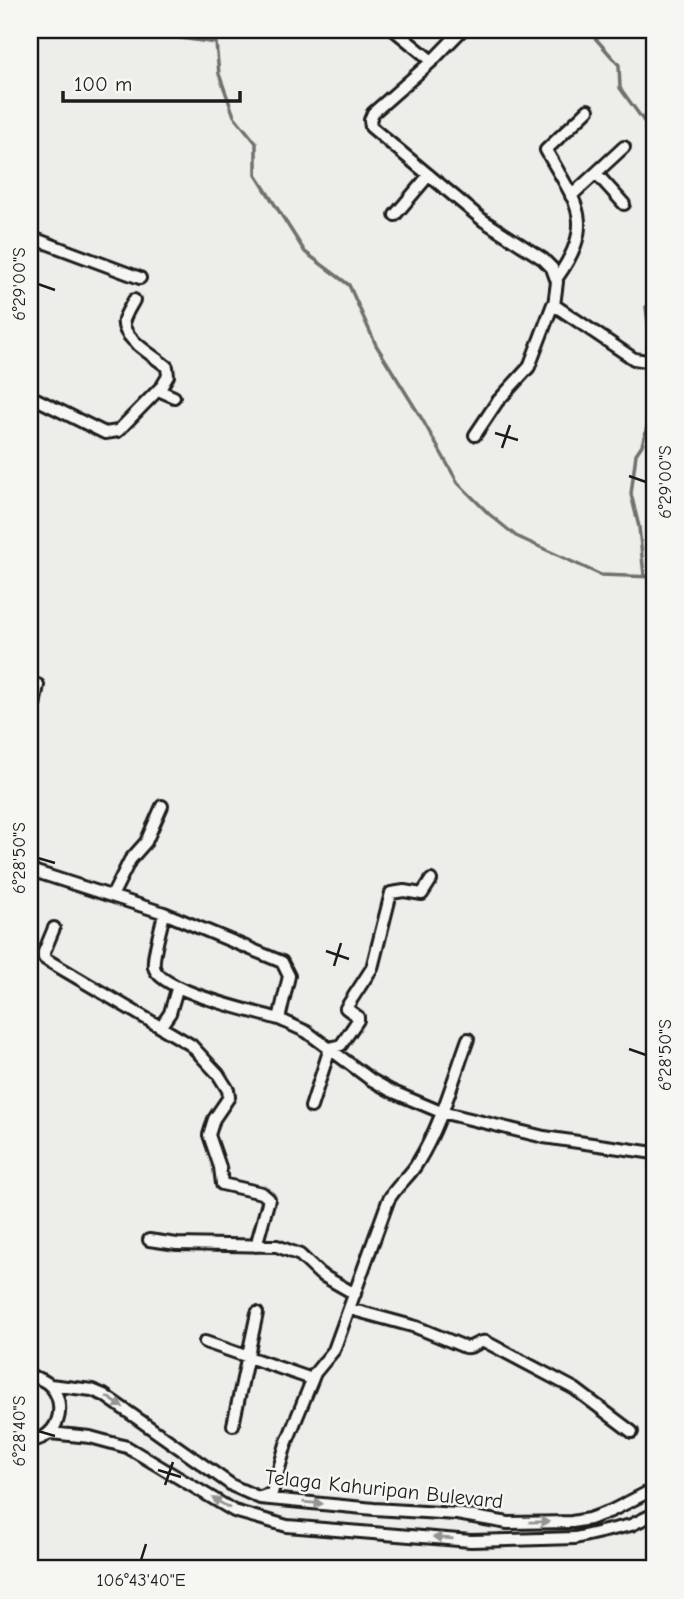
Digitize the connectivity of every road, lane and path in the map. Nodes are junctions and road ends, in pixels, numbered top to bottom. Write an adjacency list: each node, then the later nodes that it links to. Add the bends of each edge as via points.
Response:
1 (394, 30): 3 (street)
2 (462, 30): 3 (street)
3 (432, 61): 7 (street, via 370,120 371,127)
4 (588, 110): 8 (street, via 546,150)
5 (624, 146): 6 (street)
6 (596, 173): 8 (street); 9 (street)
7 (429, 175): 10 (street); 13 (street, via 484,221 543,259)
8 (571, 196): 13 (street, via 580,218 579,232 572,255)
9 (624, 204)
10 (395, 215)
11 (30, 237): 12 (street)
12 (140, 278)
13 (557, 278): 15 (street)
14 (134, 300): 17 (street, via 124,329 167,367)
15 (553, 304): 16 (street, via 634,359); 20 (street, via 529,367)
16 (654, 362)
17 (158, 390): 18 (street, via 110,434); 19 (street)
18 (30, 396)
19 (174, 397)
20 (475, 435)
21 (38, 685): 22 (street)
22 (30, 726)
23 (162, 806): 26 (street)
24 (30, 870): 26 (street)
25 (432, 880): 33 (street, via 422,894 391,893 372,968 346,1008 358,1020 341,1045)
26 (112, 896): 27 (street)
27 (164, 913): 29 (street, via 154,967); 30 (street, via 282,962 289,976)
28 (54, 928): 31 (street, via 44,952 47,960)
29 (177, 989): 30 (street); 31 (street)
30 (279, 1019): 33 (street)
31 (162, 1026): 38 (street, via 191,1045 228,1090 228,1100 209,1135 222,1184 262,1193 269,1199)
32 (467, 1039): 35 (street)
33 (330, 1048): 34 (street); 35 (street, via 391,1091)
34 (311, 1107)
35 (441, 1112): 36 (street, via 544,1137); 39 (street, via 418,1163 392,1193)
36 (654, 1153)
37 (149, 1240): 38 (street)
38 (256, 1246): 39 (street, via 277,1246 300,1255 320,1274)
39 (355, 1294): 40 (street)
40 (350, 1309): 45 (street, via 334,1350); 48 (street, via 416,1327 465,1348 486,1342 575,1389)
41 (257, 1313): 43 (street)
42 (205, 1342): 43 (street)
43 (249, 1358): 45 (street); 47 (street)
44 (30, 1377): 46 (street, Telaga Kahuripan Bulevard)
45 (312, 1379): 52 (street, via 272,1493)
46 (50, 1385): 49 (street, via 59,1400 59,1418); 52 (street, Telaga Kahuripan Bulevard, one-way to 52, via 104,1395 233,1486)
47 (233, 1426)
48 (632, 1432)
49 (50, 1433): 50 (street); 55 (street, Telaga Kahuripan Bulevard, one-way to 49, via 287,1526 234,1511 127,1447)
50 (30, 1441)
51 (654, 1489): 54 (street, Telaga Kahuripan Bulevard, one-way to 51, via 589,1519)
52 (260, 1498): 54 (street, Telaga Kahuripan Bulevard, one-way to 54, via 457,1514)
53 (654, 1514): 55 (street, Telaga Kahuripan Bulevard, via 631,1525 575,1538)
54 (508, 1523): 55 (street)
55 (508, 1540)

